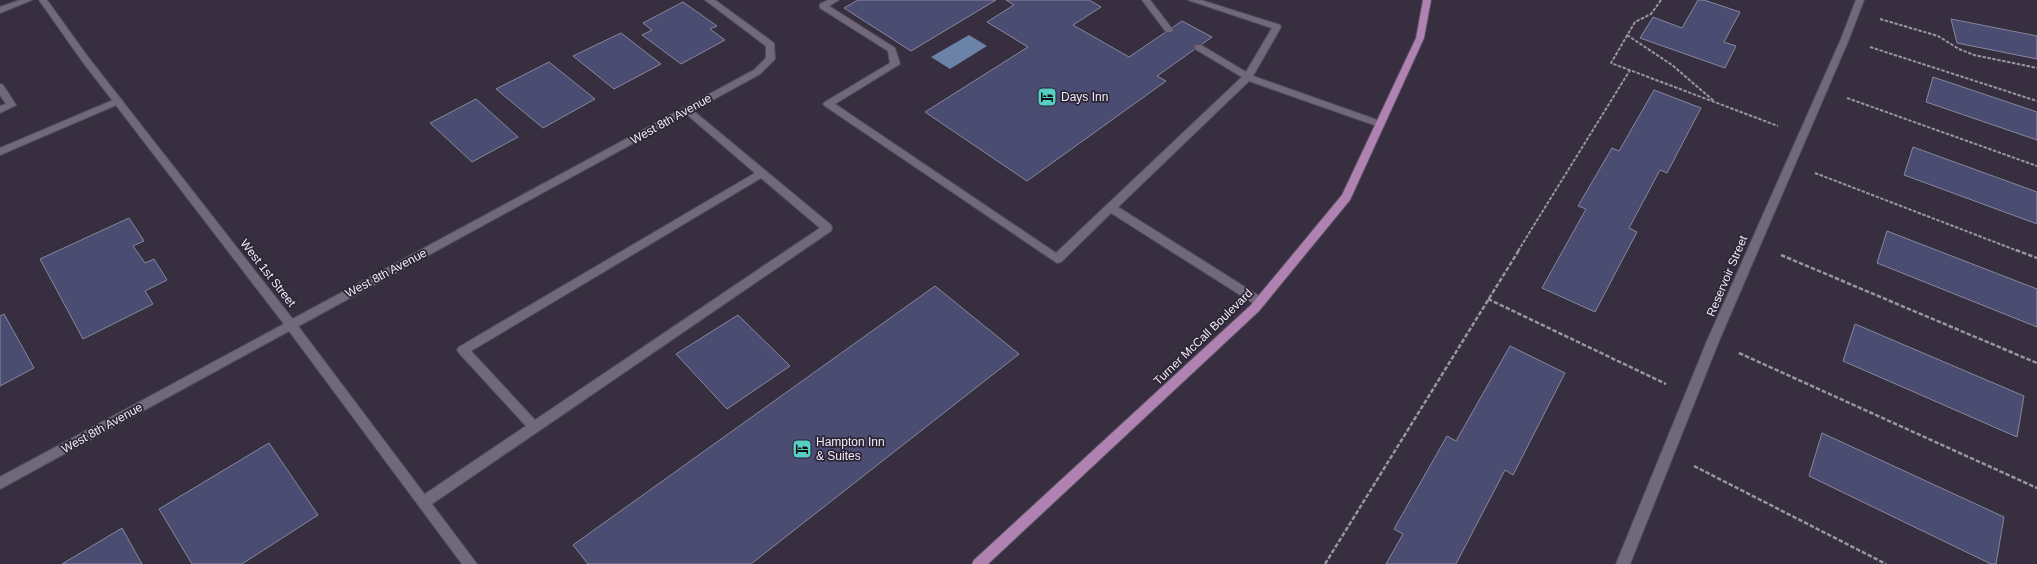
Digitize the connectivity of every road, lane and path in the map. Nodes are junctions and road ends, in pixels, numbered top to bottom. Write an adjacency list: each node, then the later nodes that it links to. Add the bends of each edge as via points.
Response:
1 (28, 0): 10 (street)
2 (44, 0): 21 (street, West 1st Street)
3 (709, 0): 25 (street, West 8th Avenue, via 771,45 770,59 756,72)
4 (835, 0): 32 (street, via 823,6 892,50 895,64 828,104 1057,259)
5 (1146, 0): 12 (street)
6 (1192, 0): 18 (street, via 1276,27)
7 (1427, 0): 26 (main road, Turner McCall Boulevard, via 1420,38)
8 (1661, 0): 13 (path, via 1651,14 1635,22)
9 (1860, 0): 11 (street, Reservoir Street)
10 (0, 10)
11 (1856, 11): 14 (street, Reservoir Street); 16 (path, via 1938,36 1974,55)
12 (1169, 30)
13 (1627, 35): 17 (path, via 1611,63); 23 (path, via 1660,54)
14 (1845, 39): 20 (street, Reservoir Street); 22 (path)
15 (1198, 47): 18 (street)
16 (2037, 68)
17 (1630, 70): 23 (path); 35 (path)
18 (1248, 77): 26 (street); 32 (street)
19 (0, 87): 24 (street, via 12,105)
20 (1823, 89): 27 (street, Reservoir Street); 30 (path)
21 (118, 101): 28 (street); 37 (street, West 1st Street)
22 (2037, 101)
23 (1715, 102): 27 (path)
24 (0, 110)
25 (687, 110): 31 (street); 37 (street, West 8th Avenue)
26 (1380, 124): 36 (main road, Turner McCall Boulevard, via 1346,197)
27 (1803, 135): 29 (street, Reservoir Street)
28 (0, 152)
29 (1790, 163): 33 (street, Reservoir Street); 34 (path)
30 (2037, 166)
31 (762, 172): 41 (street, via 827,228); 41 (street, via 463,350)
32 (1111, 208): 36 (street)
33 (1754, 244): 38 (street, Reservoir Street); 39 (path)
34 (2037, 258)
35 (1488, 299): 40 (path); 48 (path)
36 (1260, 302): 47 (main road, Turner McCall Boulevard)
37 (291, 325): 43 (street, West 8th Avenue); 45 (street, West 1st Street)
38 (1713, 341): 40 (street, Reservoir Street); 44 (path)
39 (2037, 363)
40 (1691, 396): 42 (street, Reservoir Street)
41 (534, 427): 45 (street)
42 (1668, 452): 49 (street, Reservoir Street); 50 (path)
43 (0, 483)
44 (2037, 488)
45 (424, 502): 46 (street, West 1st Street)
46 (470, 564)
47 (979, 564)
48 (1324, 564)
49 (1623, 564)
50 (1886, 564)

